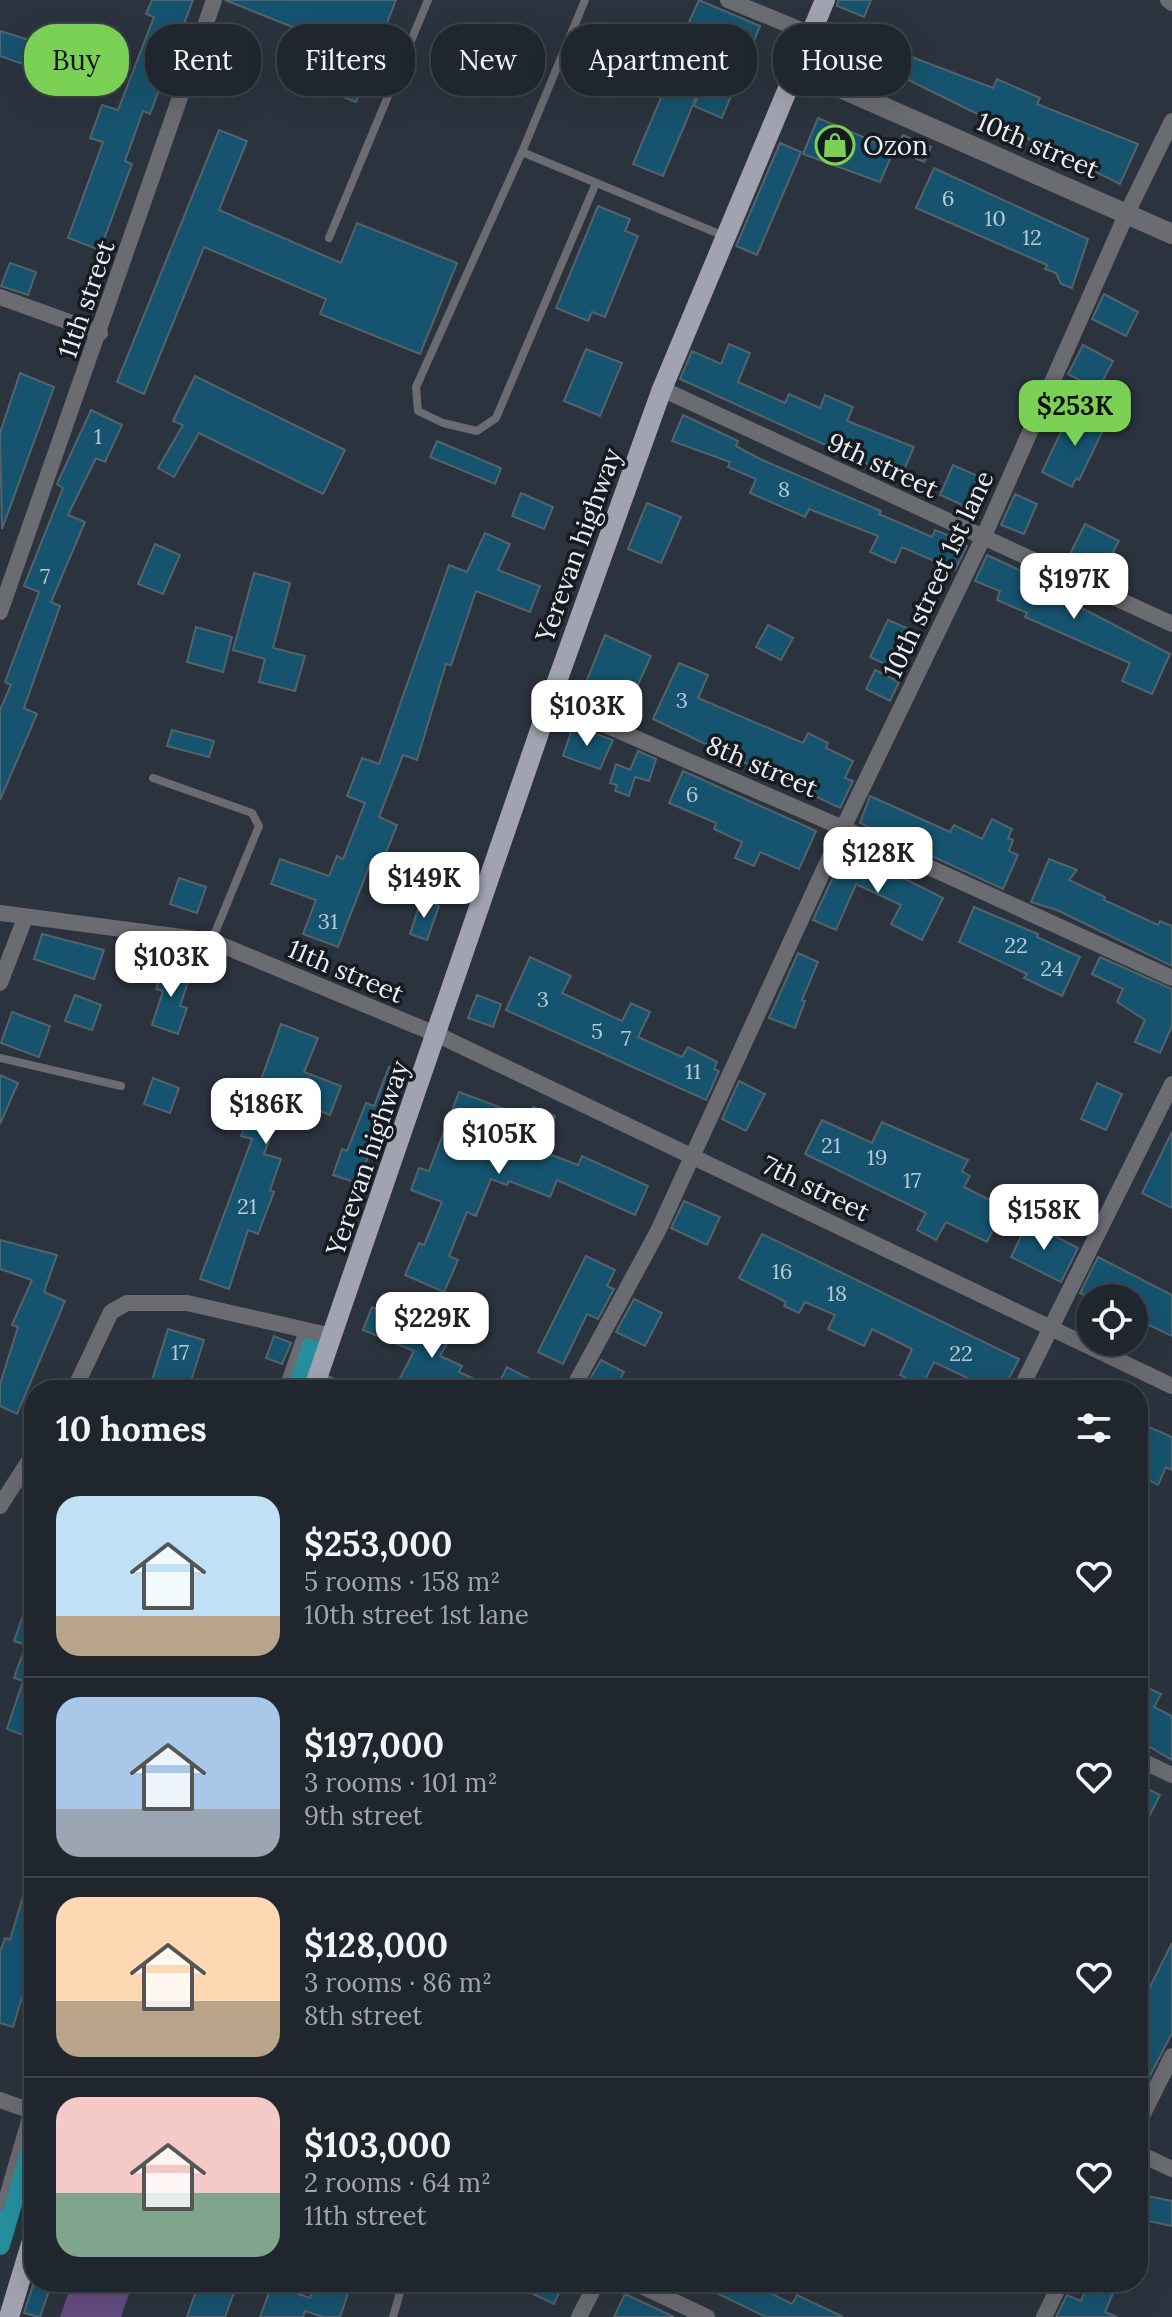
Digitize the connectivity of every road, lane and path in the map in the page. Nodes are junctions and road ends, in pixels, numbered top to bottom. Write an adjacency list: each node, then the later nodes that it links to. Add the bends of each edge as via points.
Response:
1 (214, 0): 18 (street, 11th street)
2 (428, 0): 16 (lane)
3 (585, 0): 11 (lane)
4 (728, 0): 6 (street)
5 (825, 0): 7 (main road, Yerevan highway)
6 (787, 24)
7 (815, 24)
8 (783, 96): 15 (main road, Yerevan highway)
9 (859, 96): 13 (street, 10th street)
10 (1172, 121): 13 (street, 10th street 1st lane)
11 (522, 152): 12 (lane); 12 (lane, via 416,387 418,411 443,423 477,431 496,418)
12 (596, 183): 15 (lane)
13 (1127, 213): 14 (street, 10th street); 20 (street, 10th street 1st lane)
14 (1172, 234)
15 (725, 237): 19 (main road, Yerevan highway)
16 (329, 238)
17 (0, 297): 18 (street)
18 (100, 333): 21 (street, 11th street)
19 (662, 389): 20 (street, 9th street); 23 (main road, Yerevan highway)
20 (983, 538): 22 (street, 9th street); 25 (street, 10th street 1st lane)
21 (0, 612)
22 (1172, 624)
23 (550, 701): 25 (street, 8th street); 31 (main road, Yerevan highway)
24 (153, 778): 28 (lane, via 252,813 259,826)
25 (843, 828): 29 (street, 8th street); 35 (street, 10th street 1st lane)
26 (0, 913): 27 (street, 11th street)
27 (25, 918): 28 (street, 11th street); 30 (street)
28 (212, 941): 31 (street, 11th street)
29 (1172, 978)
30 (0, 983)
31 (438, 1035): 35 (street, 7th street); 38 (main road, Yerevan highway)
32 (0, 1058): 34 (lane)
33 (1172, 1084): 36 (street)
34 (121, 1086)
35 (691, 1154): 36 (street, 7th street); 42 (street, 10th street 1st lane, via 658,1231)
36 (1049, 1327): 43 (street); 44 (street, 7th street)
37 (303, 1330): 38 (street); 39 (street, via 187,1303 127,1303 111,1312); 40 (lane)
38 (332, 1336): 41 (main road, Yerevan highway)
39 (79, 1380)
40 (286, 1380)
41 (316, 1380)
42 (577, 1380)
43 (1025, 1380)
44 (1172, 1386)
45 (24, 1469): 46 (street)
46 (0, 1506)
47 (1148, 1764): 48 (street)
48 (1172, 1775)
49 (1172, 2056): 51 (street)
50 (0, 2100): 52 (street)
51 (1148, 2104)
52 (24, 2106)
53 (24, 2133): 56 (lane)
54 (1148, 2158): 55 (street)
55 (1172, 2169)
56 (0, 2207)
57 (24, 2267): 62 (main road)
58 (400, 2292): 63 (lane)
59 (592, 2292): 64 (street)
60 (654, 2292): 65 (street)
61 (1056, 2292): 66 (street)
62 (9, 2317)
63 (393, 2317)
64 (579, 2317)
65 (707, 2317)
66 (1044, 2317)

